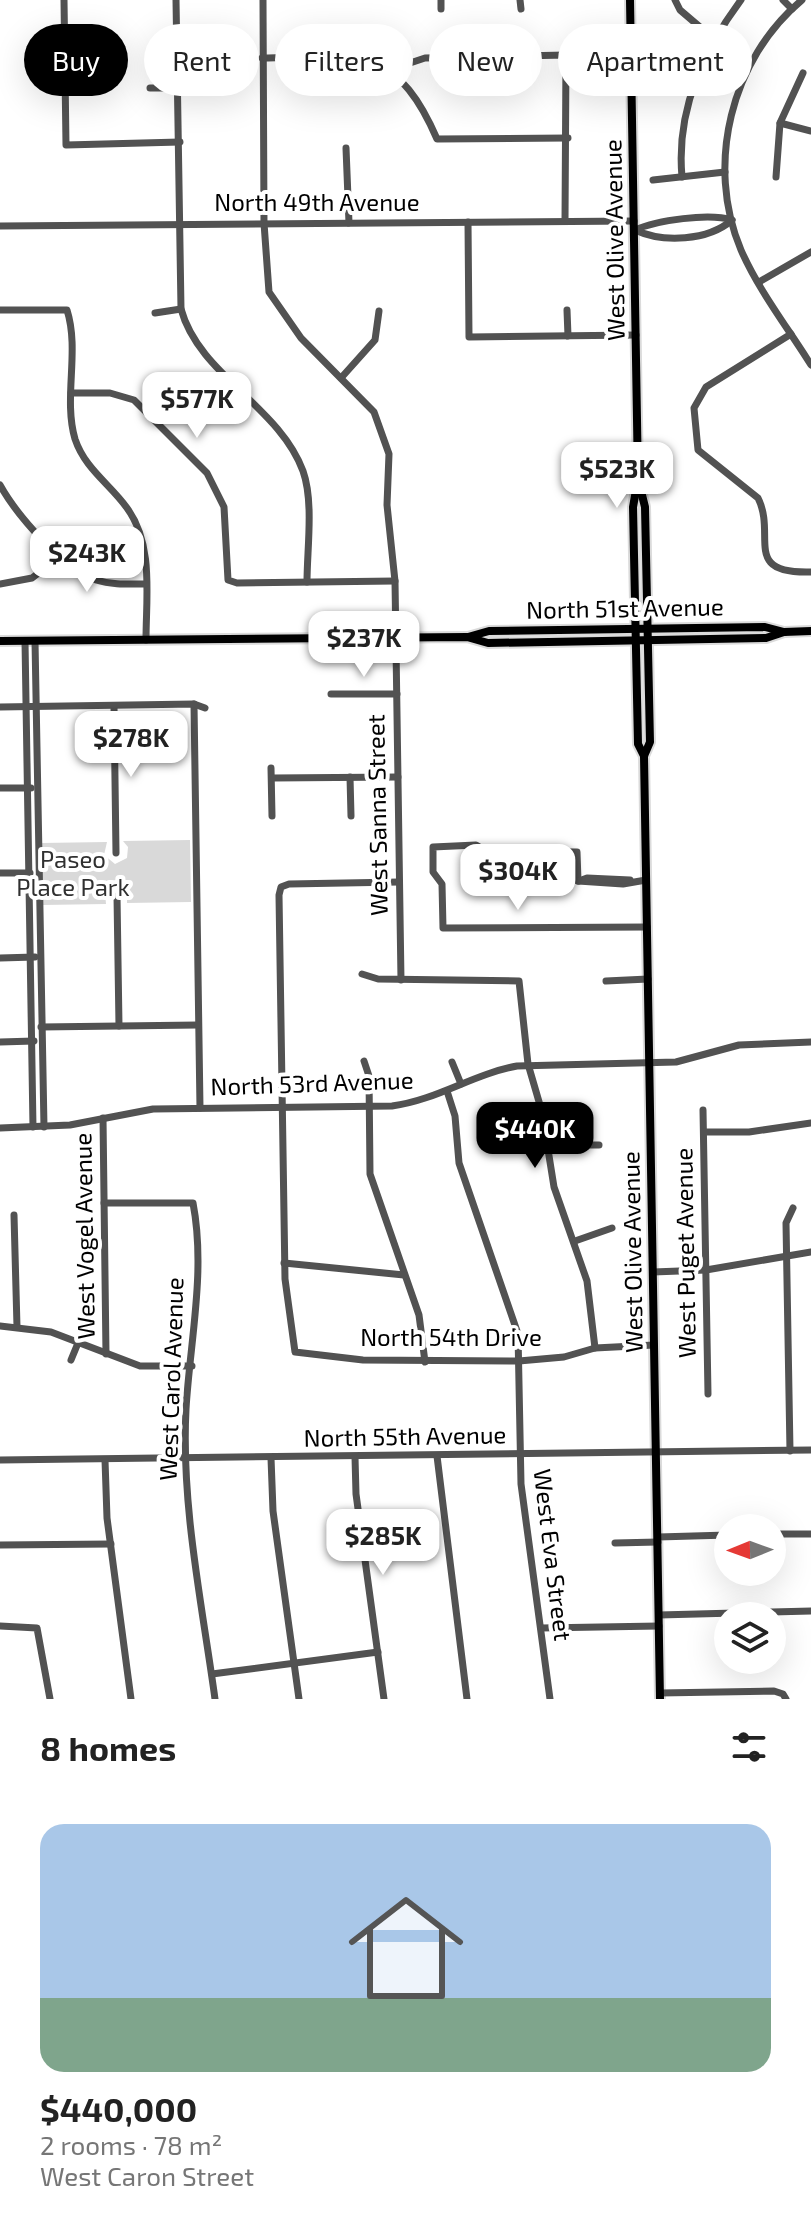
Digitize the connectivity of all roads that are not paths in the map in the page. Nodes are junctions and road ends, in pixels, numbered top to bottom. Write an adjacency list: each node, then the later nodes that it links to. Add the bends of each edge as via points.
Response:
1 (64, 0): 23 (street, via 66,145)
2 (176, 0): 10 (street)
3 (263, 0): 13 (street)
4 (630, 0): 35 (main road, West Olive Avenue)
5 (675, 0): 11 (street)
6 (741, 0): 12 (street)
7 (783, 0): 9 (street)
8 (802, 0): 9 (street)
9 (792, 9): 25 (street, via 762,44 742,80 729,123)
10 (177, 24)
11 (696, 24)
12 (724, 24)
13 (262, 58): 14 (street); 32 (street)
14 (275, 58)
15 (413, 62): 22 (street, via 566,55)
16 (803, 73): 20 (street)
17 (413, 94): 22 (street, via 437,139)
18 (178, 96): 23 (street)
19 (691, 96): 26 (street)
20 (780, 123): 21 (street); 27 (street)
21 (811, 131)
22 (568, 138): 30 (street)
23 (180, 142): 34 (street)
24 (346, 148): 33 (street)
25 (725, 172): 26 (street); 29 (street)
26 (682, 177): 28 (street)
27 (776, 177)
28 (653, 180)
29 (732, 220): 35 (street, North 49th Avenue, via 717,215); 35 (street, North 49th Avenue, via 720,231 684,237 651,238); 38 (street)
30 (565, 221): 31 (street, North 49th Avenue); 35 (street, North 49th Avenue)
31 (468, 222): 33 (street, North 49th Avenue); 48 (street, via 469,337)
32 (264, 223): 33 (street, North 49th Avenue); 34 (street, North 49th Avenue); 45 (street, via 269,292)
33 (349, 223)
34 (181, 225): 36 (street, North 49th Avenue); 40 (street)
35 (634, 225): 47 (main road, West Olive Avenue)
36 (0, 226)
37 (811, 252): 38 (street)
38 (759, 282): 46 (street)
39 (292, 307): 45 (street)
40 (181, 309): 44 (street); 57 (street, via 194,340 291,446 304,474)
41 (0, 310): 51 (street, via 67,310)
42 (567, 310): 48 (street)
43 (379, 311): 50 (street, via 375,340)
44 (155, 313)
45 (282, 315): 50 (street, West Sanna Street)
46 (791, 334): 49 (street); 55 (street, via 706,387 694,408 698,450 762,506 763,548 772,563 785,572)
47 (636, 335): 48 (street); 52 (main road, West Olive Avenue)
48 (568, 336)
49 (811, 365)
50 (341, 378): 56 (street, West Sanna Street, via 374,412 386,442)
51 (71, 393): 57 (street, via 110,393 134,400 207,473 224,507 228,580); 59 (street, via 72,426 82,454 141,533)
52 (638, 479): 60 (main road, West Olive Avenue, via 633,507); 61 (main road, West Olive Avenue, via 645,507)
53 (0, 485): 54 (street, via 10,503)
54 (61, 556): 58 (street, via 32,578); 59 (street, via 93,579)
55 (811, 572)
56 (395, 581): 57 (street); 65 (street, West Sanna Street)
57 (307, 582)
58 (0, 584)
59 (145, 584): 66 (street)
60 (635, 629): 61 (main road, North 51st Avenue); 64 (main road, North 51st Avenue, via 489,631); 71 (main road, West Olive Avenue)
61 (648, 629): 63 (main road, North 51st Avenue, via 765,627); 70 (main road, West Olive Avenue)
62 (811, 631): 63 (main road, North 51st Avenue)
63 (784, 632): 70 (main road, North 51st Avenue, via 766,638)
64 (467, 637): 65 (main road, North 51st Avenue); 71 (main road, North 51st Avenue, via 488,643)
65 (396, 638): 66 (main road, North 51st Avenue); 73 (street, West Sanna Street)
66 (146, 640): 69 (main road, North 51st Avenue)
67 (0, 641): 68 (main road, North 51st Avenue)
68 (25, 641): 69 (main road, North 51st Avenue); 77 (street)
69 (35, 641): 78 (street)
70 (648, 641): 71 (main road, North 51st Avenue); 80 (main road, West Olive Avenue, via 650,742)
71 (635, 642): 80 (main road, West Olive Avenue, via 638,744)
72 (331, 694): 73 (street)
73 (397, 694): 83 (street, West Sanna Street)
74 (194, 704): 75 (street); 79 (street); 105 (street)
75 (114, 706): 78 (street); 90 (street)
76 (0, 707): 77 (street)
77 (26, 707): 78 (street); 86 (street)
78 (36, 707): 87 (street)
79 (205, 708)
80 (644, 756): 94 (main road, West Olive Avenue)
81 (271, 768): 84 (street)
82 (350, 777): 83 (street); 84 (street); 89 (street)
83 (398, 777): 95 (street, West Sanna Street)
84 (273, 778): 88 (street)
85 (0, 788): 86 (street)
86 (27, 788): 87 (street); 92 (street)
87 (38, 788): 93 (street)
88 (272, 816)
89 (351, 816)
90 (116, 853)
91 (0, 873): 92 (street)
92 (28, 873): 93 (street); 98 (street)
93 (39, 873): 99 (street)
94 (646, 880): 97 (main road, West Olive Avenue); 97 (street, via 578,881 577,852 433,847 433,872 442,884 443,928)
95 (399, 882): 103 (street, West Sanna Street); 119 (street, via 281,887)
96 (117, 896): 106 (street)
97 (647, 927): 102 (main road, West Olive Avenue)
98 (30, 957): 99 (street); 100 (street); 107 (street)
99 (41, 957): 108 (street)
100 (0, 958)
101 (362, 974): 103 (street)
102 (648, 979): 104 (street); 115 (main road, West Olive Avenue)
103 (401, 980): 116 (street, via 519,981)
104 (606, 981)
105 (198, 1025): 106 (street); 121 (street)
106 (119, 1026): 108 (street)
107 (31, 1027): 108 (street); 109 (street)
108 (42, 1027): 110 (street)
109 (31, 1041): 110 (street); 111 (street); 125 (street)
110 (42, 1041): 126 (street)
111 (0, 1042)
112 (811, 1042): 115 (street, North 53rd Avenue, via 739,1045 692,1059)
113 (364, 1061): 120 (street)
114 (452, 1062): 117 (street)
115 (650, 1062): 116 (street, North 53rd Avenue); 140 (main road, West Olive Avenue)
116 (528, 1064): 117 (street, North 53rd Avenue); 129 (street)
117 (461, 1084): 118 (street, North 53rd Avenue)
118 (447, 1091): 120 (street, North 53rd Avenue, via 423,1101); 149 (street, West Eva Street, via 459,1163 514,1315)
119 (281, 1107): 120 (street, North 53rd Avenue); 121 (street, North 53rd Avenue); 138 (street)
120 (370, 1107): 141 (street, via 370,1174)
121 (200, 1108): 123 (street, North 53rd Avenue)
122 (703, 1110): 128 (street, West Puget Avenue)
123 (103, 1118): 126 (street, North 53rd Avenue); 131 (street, West Vogel Avenue)
124 (811, 1123): 128 (street)
125 (33, 1127): 126 (street, North 53rd Avenue); 127 (street, North 53rd Avenue)
126 (44, 1127)
127 (0, 1128)
128 (704, 1132): 139 (street, West Puget Avenue)
129 (545, 1145): 130 (street); 135 (street)
130 (599, 1145)
131 (104, 1203): 147 (street, West Vogel Avenue); 151 (street, West Carol Avenue, via 193,1203 197,1314)
132 (793, 1208): 137 (street, via 786,1223)
133 (14, 1215): 143 (street)
134 (612, 1228): 135 (street)
135 (575, 1241): 146 (street, via 587,1281)
136 (811, 1252): 137 (street)
137 (786, 1257): 139 (street); 154 (street)
138 (284, 1263): 141 (street); 150 (street, North 54th Drive, via 295,1352)
139 (706, 1270): 140 (street); 152 (street, West Puget Avenue)
140 (653, 1272): 145 (main road, West Olive Avenue)
141 (404, 1275): 150 (street, via 421,1324)
142 (0, 1326): 143 (street)
143 (17, 1327): 144 (street)
144 (78, 1343): 147 (street); 148 (street)
145 (654, 1345): 146 (street, North 54th Drive); 155 (main road, West Olive Avenue)
146 (595, 1348): 149 (street, North 54th Drive)
147 (106, 1354): 151 (street, via 140,1366)
148 (71, 1360)
149 (519, 1361): 150 (street, North 54th Drive); 157 (street, West Eva Street)
150 (425, 1362)
151 (192, 1366): 159 (street, West Carol Avenue)
152 (708, 1394)
153 (811, 1450): 154 (street, North 55th Avenue)
154 (790, 1451): 155 (street, North 55th Avenue)
155 (657, 1454): 157 (street, North 55th Avenue); 166 (main road, West Olive Avenue)
156 (437, 1456): 157 (street, North 55th Avenue); 158 (street, North 55th Avenue); 185 (street)
157 (520, 1456): 174 (street, West Eva Street)
158 (355, 1457): 160 (street, North 55th Avenue); 175 (street)
159 (187, 1458): 160 (street, North 55th Avenue); 162 (street, North 55th Avenue); 177 (street, West Carol Avenue)
160 (271, 1458): 176 (street)
161 (0, 1460): 162 (street, North 55th Avenue)
162 (105, 1460): 168 (street)
163 (786, 1534): 164 (street)
164 (811, 1534)
165 (714, 1536): 166 (street)
166 (658, 1540): 167 (street); 171 (main road, West Olive Avenue)
167 (615, 1543)
168 (111, 1544): 169 (street); 181 (street)
169 (0, 1545)
170 (811, 1611): 171 (street)
171 (659, 1615): 173 (main road, West Olive Avenue)
172 (0, 1626): 180 (street, via 37,1628)
173 (659, 1626): 174 (street); 178 (main road, West Olive Avenue)
174 (541, 1628): 186 (street, West Eva Street)
175 (378, 1652): 176 (street); 184 (street)
176 (294, 1663): 177 (street); 183 (street)
177 (212, 1674): 182 (street, West Carol Avenue)
178 (660, 1696): 179 (street, via 774,1691)
179 (784, 1696)
180 (50, 1699)
181 (131, 1699)
182 (215, 1699)
183 (299, 1699)
184 (384, 1699)
185 (467, 1699)
186 (550, 1699)

